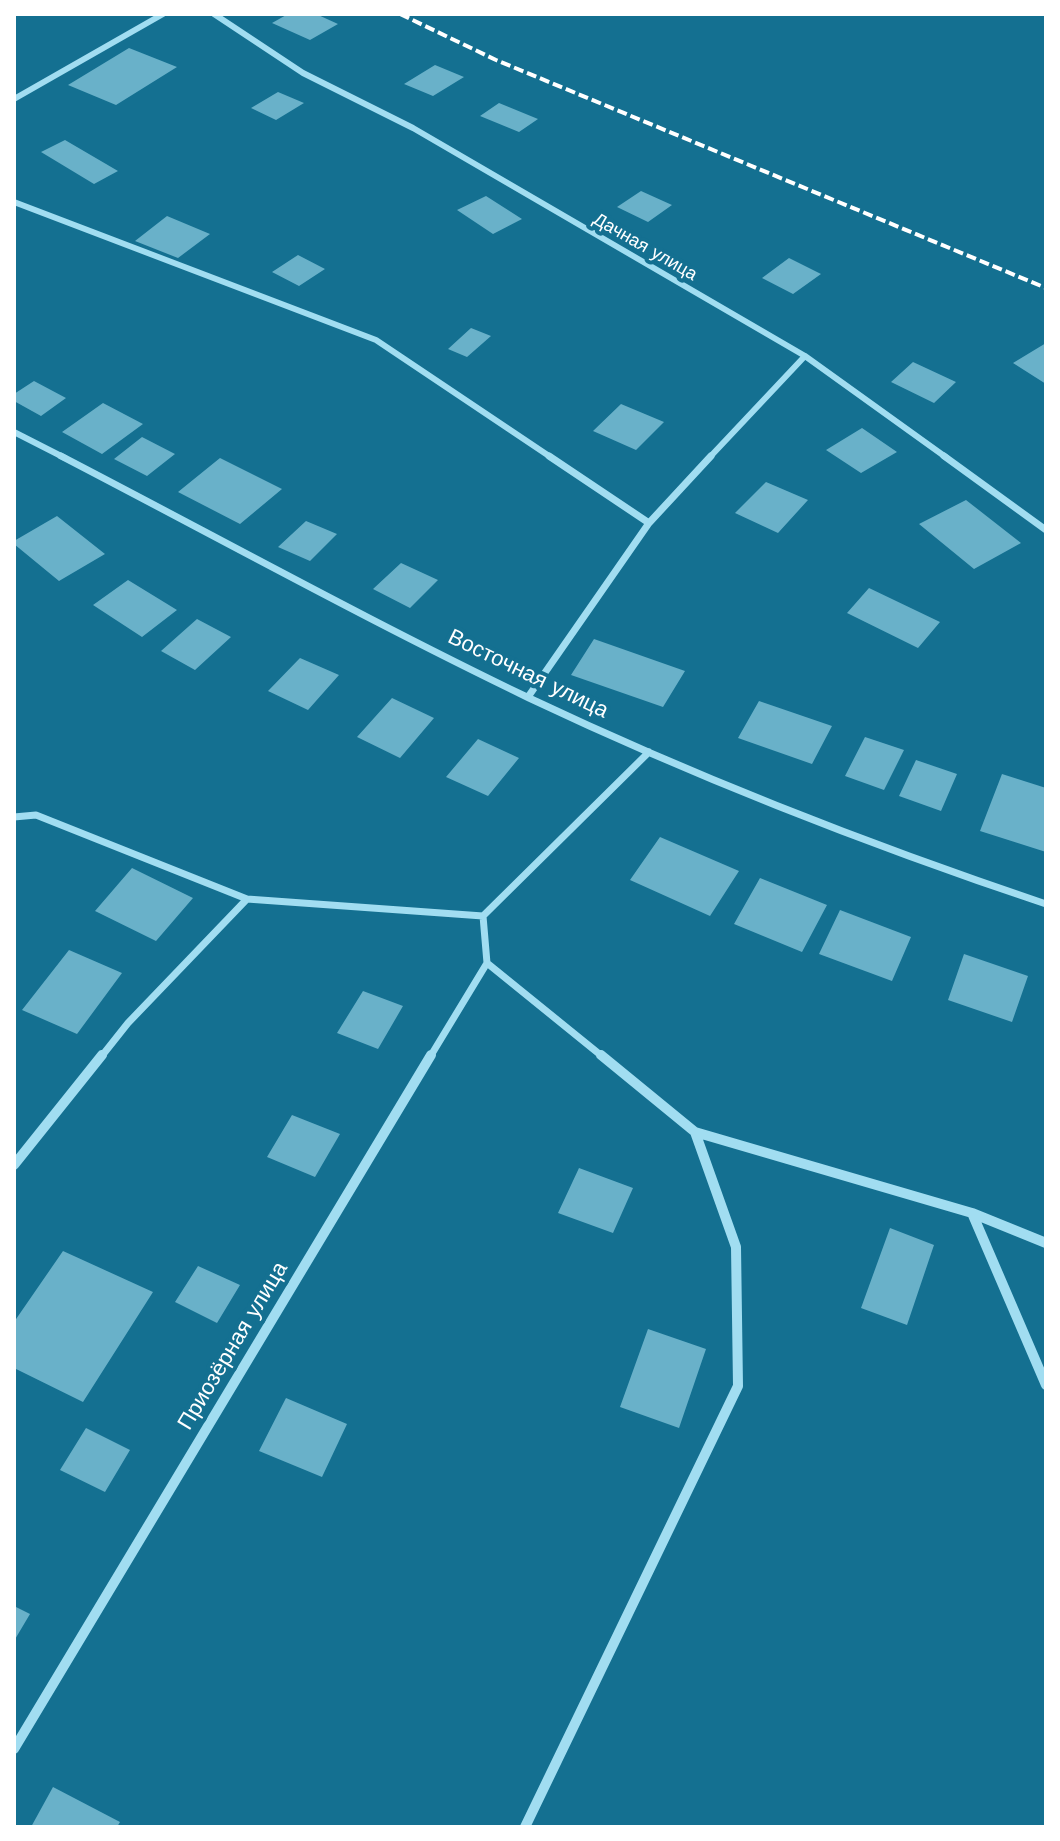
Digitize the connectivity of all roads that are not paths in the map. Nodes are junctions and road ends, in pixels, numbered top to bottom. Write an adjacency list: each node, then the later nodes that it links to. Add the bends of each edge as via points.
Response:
1 (163, 14): 4 (street)
2 (214, 14): 7 (street, Дачная улица, via 303,73 413,128)
3 (14, 89): 4 (street)
4 (22, 94): 5 (street)
5 (14, 99)
6 (14, 202): 9 (street, via 376,340)
7 (805, 356): 9 (street); 10 (street, Дачная улица)
8 (14, 432): 11 (street, Восточная улица)
9 (649, 523): 11 (street)
10 (1046, 530)
11 (528, 697): 12 (street, Восточная улица)
12 (649, 752): 15 (street, Восточная улица, via 914,860); 16 (street)
13 (14, 817): 14 (street, via 36,815)
14 (247, 899): 16 (street); 19 (street, via 128,1023)
15 (1046, 904)
16 (483, 916): 17 (street)
17 (487, 963): 18 (street); 23 (street, Приозёрная улица)
18 (695, 1132): 20 (street); 24 (street, via 736,1247 738,1386)
19 (14, 1165)
20 (972, 1213): 21 (street); 22 (street)
21 (1046, 1243)
22 (1046, 1385)
23 (14, 1749)
24 (525, 1827)

